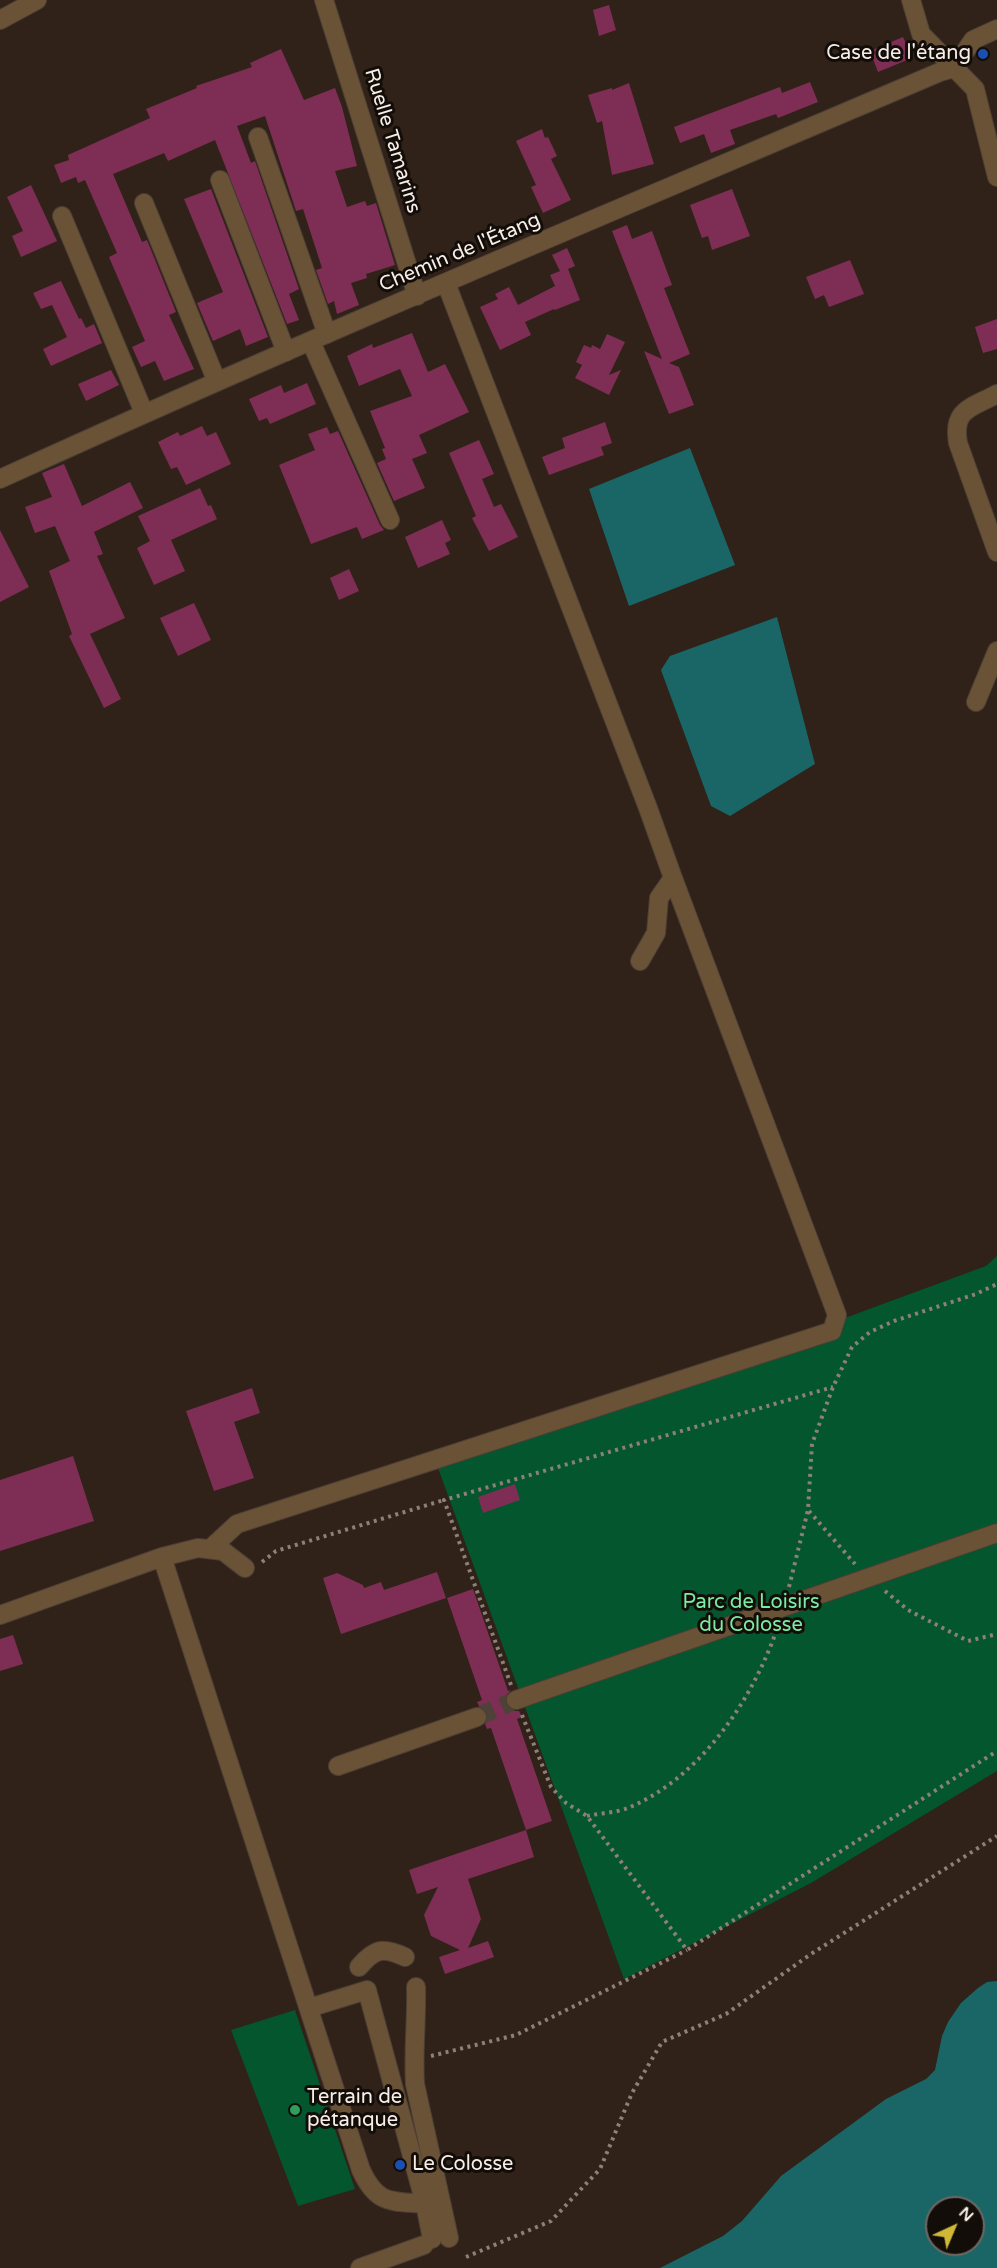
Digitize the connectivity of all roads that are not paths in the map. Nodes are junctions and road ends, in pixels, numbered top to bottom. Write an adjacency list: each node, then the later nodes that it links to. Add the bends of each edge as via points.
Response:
1 (37, 0): 4 (street)
2 (324, 0): 13 (street, Ruelle Tamarins)
3 (911, 0): 6 (street, via 921,34)
4 (0, 20)
5 (997, 29): 6 (street, via 973,40)
6 (947, 70): 8 (street, via 975,89); 12 (street, Chemin de l'Étang)
7 (258, 137): 14 (street)
8 (997, 177)
9 (220, 180): 15 (street)
10 (144, 203): 16 (street)
11 (62, 216): 18 (street)
12 (446, 283): 13 (street, Chemin de l'Étang); 24 (street)
13 (417, 296): 14 (street, Chemin de l'Étang)
14 (319, 338): 15 (street, Chemin de l'Étang); 20 (street)
15 (286, 352): 16 (street, Chemin de l'Étang)
16 (217, 382): 18 (street, Chemin de l'Étang)
17 (997, 394): 21 (street, via 963,413 956,428)
18 (144, 413): 19 (street, Chemin de l'Étang)
19 (0, 479)
20 (390, 520)
21 (997, 552)
22 (997, 651): 23 (street)
23 (976, 702)
24 (673, 878): 25 (street, via 659,898 656,933); 27 (street, via 837,1315 832,1331 237,1524)
25 (640, 961)
26 (997, 1533): 31 (street)
27 (210, 1550): 28 (street, via 198,1548); 29 (street, via 223,1551)
28 (162, 1557): 30 (street); 37 (street)
29 (252, 1566)
30 (0, 1615)
31 (516, 1700)
32 (477, 1716): 33 (street)
33 (338, 1766)
34 (405, 1957): 35 (street, via 390,1950 378,1951)
35 (359, 1967)
36 (416, 1987): 39 (street, via 413,2060)
37 (309, 2008): 38 (street, via 369,2188 388,2201); 38 (street, via 367,1990)
38 (425, 2204): 39 (street)
39 (435, 2240): 40 (street)
40 (360, 2268)

